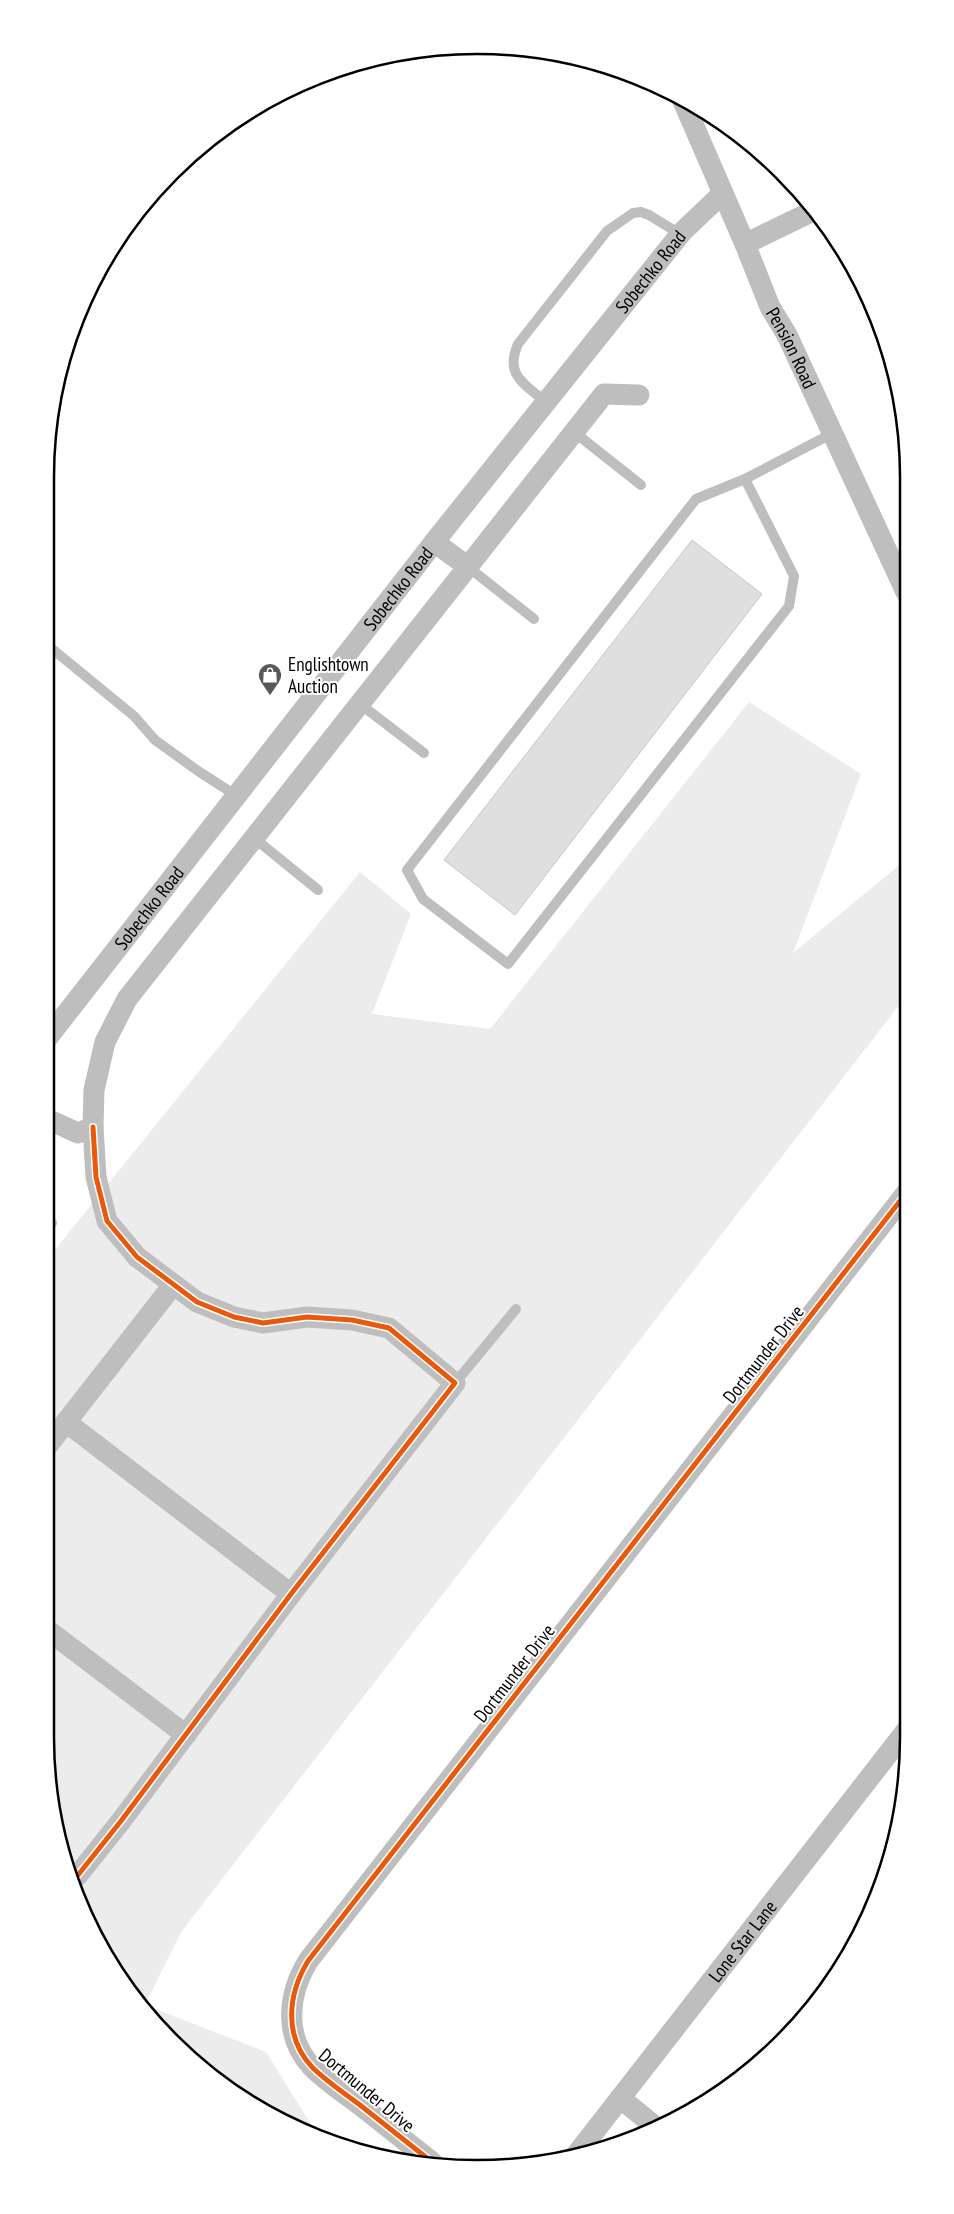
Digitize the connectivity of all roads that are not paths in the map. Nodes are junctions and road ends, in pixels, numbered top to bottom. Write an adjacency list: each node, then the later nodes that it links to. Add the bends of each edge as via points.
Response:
1 (686, 109): 2 (street, Pension Road)
2 (723, 192): 4 (street, Sobechko Road); 5 (street, Pension Road)
3 (808, 213): 5 (street)
4 (680, 234): 7 (street, Sobechko Road); 7 (lane, via 649,214 633,213 607,231 518,344 513,355 513,368 519,378)
5 (745, 244): 9 (street, Pension Road, via 770,306)
6 (639, 394): 8 (street, via 604,394)
7 (547, 403): 12 (street, Sobechko Road)
8 (574, 432): 11 (lane); 13 (street)
9 (833, 433): 10 (lane); 14 (street, Pension Road)
10 (745, 479): 10 (lane, via 696,499 407,870 423,899 508,964 789,606 794,576)
11 (641, 484)
12 (434, 542): 13 (street); 19 (street, Sobechko Road)
13 (467, 566): 15 (lane); 17 (street)
14 (900, 579)
15 (534, 619)
16 (54, 650): 19 (lane, via 134,716 155,740)
17 (360, 704): 18 (lane); 20 (street)
18 (424, 753)
19 (237, 796): 22 (street, Sobechko Road)
20 (254, 838): 21 (lane); 24 (street, via 127,999 105,1042 94,1090)
21 (318, 890)
22 (54, 1027)
23 (54, 1122): 24 (street, via 78,1133)
24 (93, 1127): 26 (street, via 96,1177 107,1221 137,1257)
25 (900, 1202): 39 (street, Dortmunder Drive, via 298,1978 291,2008 292,2028 305,2058 321,2075)
26 (173, 1285): 28 (street, via 197,1302 234,1317 263,1323 308,1317 352,1320 389,1328); 29 (street)
27 (516, 1309): 28 (lane)
28 (455, 1383): 31 (street)
29 (66, 1422): 30 (street); 31 (street)
30 (54, 1437)
31 (291, 1594): 33 (street)
32 (54, 1635): 33 (street)
33 (186, 1735): 35 (street)
34 (900, 1739): 36 (street, Lone Star Lane)
35 (77, 1876)
36 (620, 2098): 37 (street); 38 (street, Lone Star Lane)
37 (651, 2123)
38 (582, 2147)
39 (426, 2157)

